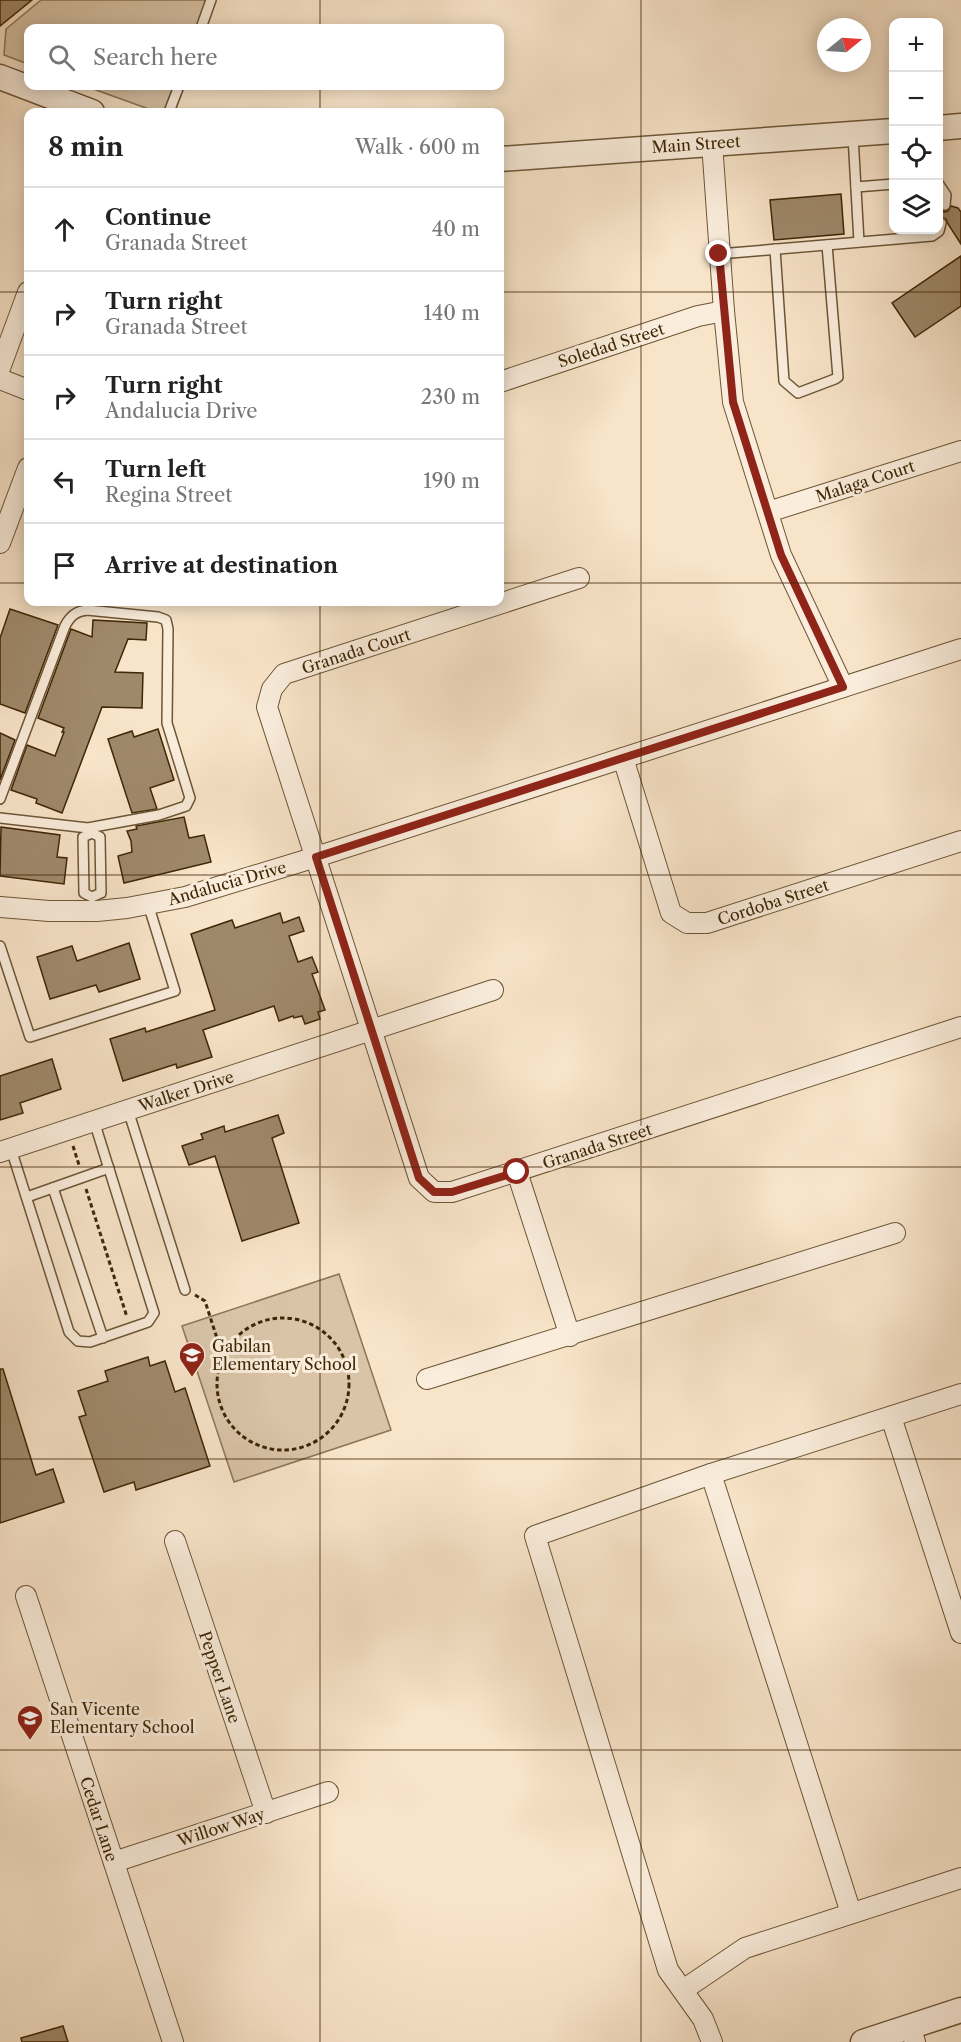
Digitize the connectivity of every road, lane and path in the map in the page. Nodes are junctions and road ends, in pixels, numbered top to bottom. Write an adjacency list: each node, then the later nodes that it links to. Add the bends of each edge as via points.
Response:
1 (211, 0): 2 (lane)
2 (202, 24)
3 (0, 77): 4 (street)
4 (24, 86)
5 (34, 90): 7 (street)
6 (177, 90): 8 (lane)
7 (81, 108)
8 (171, 108)
9 (961, 126): 10 (street)
10 (943, 128)
11 (889, 131): 12 (street, Main Street)
12 (853, 133): 13 (street, Main Street); 16 (lane)
13 (712, 143): 14 (street, Main Street); 23 (street)
14 (504, 159)
15 (889, 184): 16 (lane)
16 (856, 187): 20 (lane)
17 (943, 190): 18 (lane)
18 (945, 205)
19 (935, 234): 20 (lane)
20 (859, 242): 21 (lane)
21 (827, 245): 22 (lane); 22 (lane, via 837,377 798,393 784,381)
22 (775, 249): 23 (lane)
23 (719, 254): 25 (street)
24 (24, 303): 26 (street)
25 (723, 311): 28 (street, Soledad Street); 32 (street, via 733,402)
26 (0, 368)
27 (0, 379): 29 (street)
28 (504, 381)
29 (24, 388)
30 (961, 451): 32 (street, Malaga Court)
31 (24, 479): 33 (street)
32 (768, 512): 38 (street, via 781,555)
33 (0, 543)
34 (579, 578): 35 (street, Granada Court)
35 (504, 602)
36 (493, 606): 44 (street, Granada Court, via 284,674 272,689 267,707)
37 (961, 649): 38 (street, Andalucia Drive)
38 (843, 687): 39 (street, Andalucia Drive)
39 (623, 758): 43 (street, Cordoba Street, via 671,913 687,923 707,923); 44 (street, Andalucia Drive)
40 (0, 799): 42 (lane, via 71,617 87,610 163,618 168,623 167,723 189,802 182,808)
41 (0, 818): 42 (lane)
42 (92, 830): 45 (lane, via 100,837 101,893); 45 (lane, via 83,837 84,893)
43 (961, 841)
44 (316, 857): 46 (street, Andalucia Drive, via 195,894); 51 (street, Granada Street)
45 (92, 904): 46 (street, Andalucia Drive); 47 (street, Andalucia Drive, via 49,912)
46 (148, 904): 48 (lane, via 175,991 30,1037)
47 (1, 910)
48 (0, 946)
49 (493, 990): 51 (street, Walker Drive)
50 (961, 1027): 57 (street, Granada Street)
51 (372, 1030): 52 (street, Walker Drive); 57 (street, Granada Street, via 419,1178 434,1192 452,1192)
52 (128, 1110): 53 (street, Walker Drive); 62 (lane)
53 (94, 1121): 55 (street, Walker Drive); 56 (lane)
54 (73, 1146): 58 (path)
55 (6, 1150): 60 (lane)
56 (109, 1168): 58 (lane); 63 (lane, via 153,1306 148,1322)
57 (517, 1172): 64 (street)
58 (83, 1178): 59 (lane); 63 (path)
59 (53, 1188): 60 (lane); 65 (lane)
60 (27, 1197): 65 (lane, via 69,1332 78,1341)
61 (895, 1233): 64 (street)
62 (185, 1290): 66 (path, via 206,1301)
63 (131, 1328): 65 (lane)
64 (570, 1336): 67 (street)
65 (102, 1338)
66 (223, 1357): 66 (path, via 216,1385 220,1406 245,1439 264,1448 305,1447 324,1437 347,1402 349,1379 343,1357 331,1338 312,1324 290,1317 267,1319 246,1328 229,1344)
67 (427, 1379)
68 (961, 1394): 69 (street)
69 (891, 1417): 70 (street); 73 (street)
70 (711, 1474): 78 (street); 79 (street, via 535,1536 668,1970)
71 (175, 1541): 75 (street, Pepper Lane)
72 (26, 1596): 76 (street, Cedar Lane)
73 (961, 1633)
74 (328, 1792): 75 (street, Willow Way)
75 (266, 1813): 76 (street, Willow Way)
76 (114, 1862): 82 (street, Cedar Lane)
77 (961, 1878): 78 (street)
78 (850, 1913): 79 (street, via 745,1948)
79 (683, 1990): 83 (street, via 703,2019)
80 (961, 2010): 81 (street)
81 (912, 2034): 84 (street)
82 (173, 2042)
83 (712, 2042)
84 (862, 2042)

